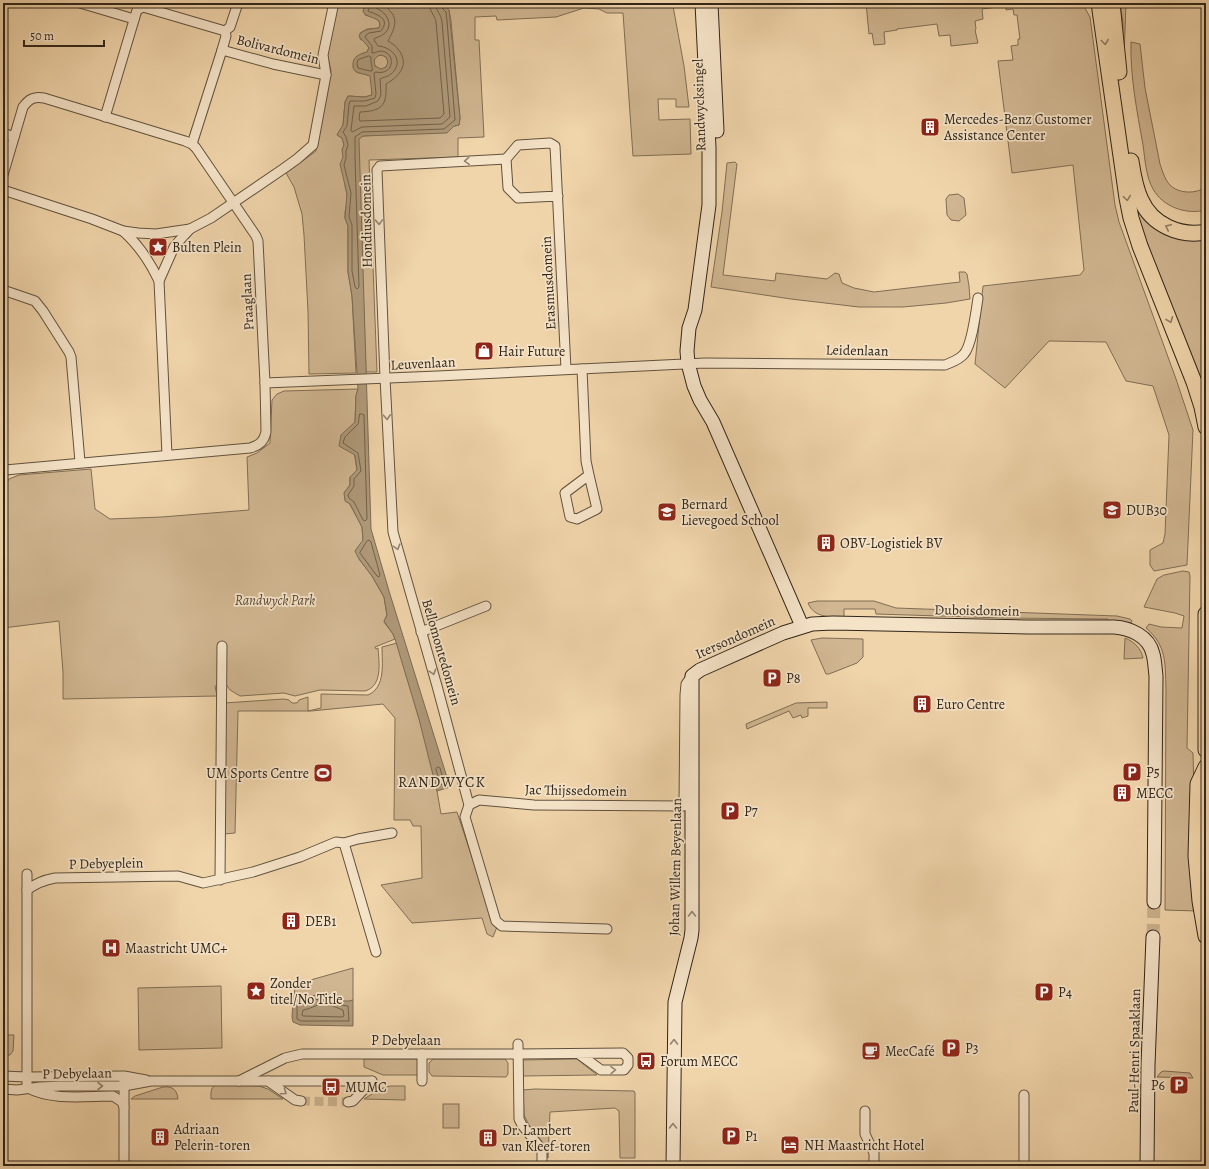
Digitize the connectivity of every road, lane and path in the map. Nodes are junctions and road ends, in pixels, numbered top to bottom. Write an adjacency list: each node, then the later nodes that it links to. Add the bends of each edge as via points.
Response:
1 (80, 3): 10 (street)
2 (238, 3): 12 (street, via 230,27)
3 (702, 3): 24 (street, Randwycksingel)
4 (711, 3): 11 (street, Randwycksingel)
5 (719, 3): 11 (street)
6 (1099, 3): 36 (main road, one-way to 36, via 1130,218 1194,382)
7 (1112, 3): 27 (main road, one-way to 7, via 1178,232 1168,228 1153,218 1141,201 1131,160)
8 (143, 5): 10 (street, via 137,10); 12 (street)
9 (333, 7): 14 (street, via 323,55)
10 (134, 19): 15 (street)
11 (712, 27): 24 (street, Randwycksingel, via 717,148)
12 (225, 31): 13 (street)
13 (222, 50): 14 (street, Bolivardomein); 18 (street)
14 (326, 75): 23 (street, Bolivardomein, via 313,145)
15 (105, 117): 17 (street, via 44,98 33,98 22,107); 18 (street)
16 (3, 133): 17 (street)
17 (14, 137): 20 (street)
18 (192, 144): 23 (street, Praaglaan, via 200,152)
19 (506, 159): 22 (street, via 508,188 518,198); 22 (street, Erasmusdomein, via 518,145 550,142 555,146); 34 (street, Hondiusdomein, one-way to 34, via 380,166 377,170)
20 (3, 175)
21 (3, 190): 26 (street)
22 (558, 196): 33 (street, Erasmusdomein)
23 (233, 203): 25 (street, Bolivardomein); 35 (street, Praaglaan, via 258,241)
24 (709, 206): 31 (street, Randwycksingel, via 695,310)
25 (190, 229): 26 (street, via 156,234); 28 (street, via 174,247)
26 (123, 231): 28 (street, via 140,248)
27 (1206, 232)
28 (159, 281): 37 (street)
29 (3, 290): 38 (street, via 34,301 69,352)
30 (978, 298): 31 (street, Leidenlaan, via 966,351 960,358 945,366)
31 (692, 363): 32 (street, Leuvenlaan); 43 (street, Randwycksingel, via 713,422 765,538 785,569)
32 (582, 368): 33 (street, Leuvenlaan); 40 (street, via 586,461)
33 (566, 369): 34 (street, Leuvenlaan)
34 (385, 378): 35 (street, Leuvenlaan); 44 (street, Bellomontedomein, one-way to 44, via 393,532)
35 (265, 383): 37 (street, Praaglaan, via 266,432 261,443 250,448)
36 (1206, 427)
37 (167, 455): 38 (street, Praaglaan)
38 (80, 462): 39 (street, Praaglaan)
39 (4, 470)
40 (589, 475): 40 (street, via 565,493 570,517 577,519 597,509)
41 (486, 606): 44 (street)
42 (1206, 614): 47 (main road)
43 (807, 625): 46 (street, Itersondomein, via 736,653 700,670); 56 (street, Duboisdomein, via 833,623 1114,627 1133,631 1147,642 1153,654 1156,676)
44 (421, 632): 49 (street, Bellomontedomein, one-way to 49)
45 (222, 646): 54 (street)
46 (689, 680): 50 (street, Johan Willem Beyenlaan, via 685,695); 80 (street, Johan Willem Beyenlaan, one-way to 46, via 675,1002 692,934)
47 (1206, 750)
48 (1206, 767): 58 (main road, via 1198,784 1196,856)
49 (469, 805): 50 (street, Jac Thijssedomein, via 479,800 534,805); 57 (street, Bellomontedomein, via 464,817 496,921 502,926)
50 (684, 806)
51 (392, 833): 52 (street)
52 (344, 843): 54 (street, via 336,842 300,858); 60 (street)
53 (27, 874): 55 (street)
54 (220, 880): 55 (street, P Debyeplein, via 203,883 178,876 55,878 44,880)
55 (27, 890): 67 (street)
56 (1154, 902)
57 (607, 929)
58 (1206, 936)
59 (1153, 937): 85 (street, Paul-Henri Spaaklaan)
60 (376, 952)
61 (518, 1044): 63 (street)
62 (422, 1054): 63 (street, P Debyelaan); 70 (street, P Debyelaan, via 294,1055); 71 (street)
63 (518, 1054): 64 (street, P Debyelaan); 82 (street, via 519,1119 542,1150)
64 (579, 1054): 64 (street, P Debyelaan, one-way to 64, via 603,1070 624,1070 628,1065 628,1058 623,1053)
65 (3, 1076): 67 (street, P Debyelaan)
66 (124, 1076): 67 (street, P Debyelaan); 69 (street, P Debyelaan); 72 (street)
67 (27, 1077): 73 (street)
68 (268, 1080): 70 (street, P Debyelaan); 76 (street, one-way to 76, via 295,1100); 77 (street, P Debyelaan, via 372,1081 353,1101)
69 (151, 1081): 70 (street, P Debyelaan); 72 (street, P Debyelaan)
70 (239, 1081)
71 (422, 1081)
72 (124, 1086): 73 (street, P Debyelaan, one-way to 72); 78 (street)
73 (27, 1088): 74 (street, P Debyelaan); 78 (street, via 48,1096 113,1096)
74 (3, 1089)
75 (1024, 1095): 84 (street)
76 (301, 1101)
77 (348, 1102)
78 (124, 1106): 81 (street)
79 (865, 1111): 83 (street, via 865,1134 874,1153)
80 (673, 1165)
81 (124, 1166)
82 (542, 1166)
83 (874, 1166)
84 (1024, 1166)
85 (1147, 1166)

